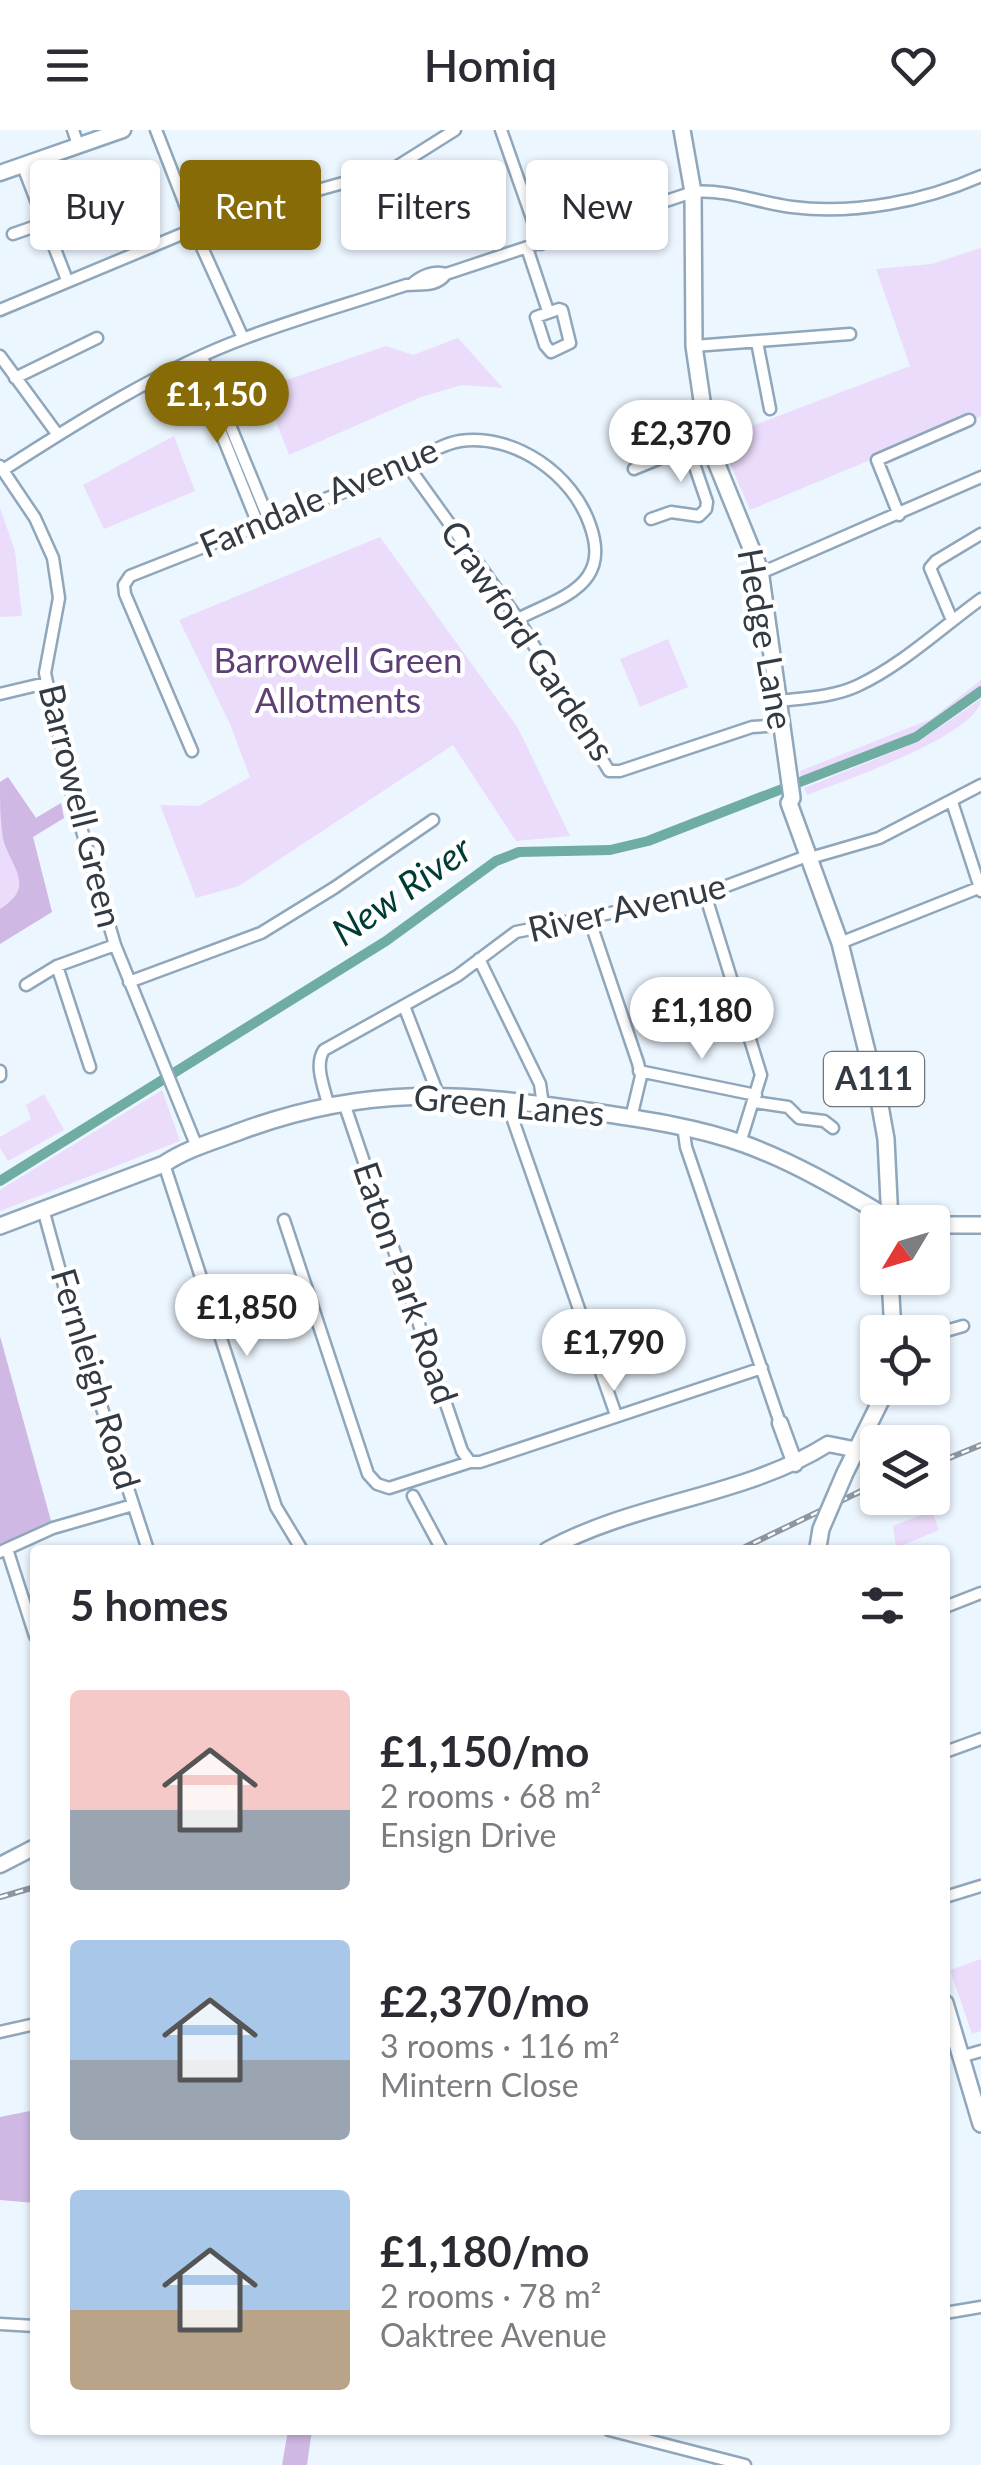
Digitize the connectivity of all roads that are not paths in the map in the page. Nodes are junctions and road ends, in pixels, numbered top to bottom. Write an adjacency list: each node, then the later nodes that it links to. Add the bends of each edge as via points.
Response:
1 (122, 130): 6 (street)
2 (156, 130): 13 (street)
3 (455, 130): 11 (street, via 393,169)
4 (501, 130): 15 (street)
5 (682, 130): 12 (main road, Hedge Lane / A111)
6 (76, 138): 7 (street)
7 (22, 164): 8 (street); 10 (street)
8 (0, 173)
9 (981, 176): 12 (street, via 948,190 826,210)
10 (30, 187)
11 (321, 189)
12 (693, 192): 14 (street); 30 (main road, Hedge Lane / A111)
13 (180, 193)
14 (668, 198)
15 (526, 201)
16 (30, 228): 17 (street)
17 (13, 234)
18 (180, 235): 23 (street)
19 (526, 248): 28 (street)
20 (54, 250): 23 (street)
21 (204, 250): 28 (street)
22 (528, 250): 25 (street)
23 (67, 280): 24 (street)
24 (0, 310)
25 (548, 311)
26 (850, 334): 29 (street)
27 (97, 338): 33 (street)
28 (244, 338): 32 (street)
29 (756, 342): 30 (street); 34 (street)
30 (694, 346): 39 (main road, Hedge Lane / A111)
31 (0, 356): 33 (street)
32 (197, 359): 37 (street); 47 (street)
33 (15, 378): 37 (street)
34 (770, 409)
35 (969, 420): 45 (street, via 877,460)
36 (670, 431): 38 (street)
37 (58, 435): 41 (street)
38 (681, 444): 42 (street); 43 (street)
39 (716, 462): 43 (street); 49 (main road, Hedge Lane / A111)
40 (408, 466): 47 (street, Farndale Avenue); 51 (street, Crawford Gardens); 51 (street, Farndale Avenue, via 454,442 500,443 540,462 577,495 595,537 591,572 578,588)
41 (1, 468): 53 (street, Barrowell Green, via 46,540 57,576)
42 (634, 469)
43 (697, 469): 46 (street, via 706,509 699,516 671,512)
44 (981, 476): 45 (street)
45 (899, 515): 49 (street)
46 (650, 519)
47 (264, 522): 57 (street, Farndale Avenue, via 130,576 124,585)
48 (981, 534): 52 (street, via 930,568)
49 (760, 574): 55 (main road, Hedge Lane / A111)
50 (981, 599): 52 (street)
51 (518, 618): 56 (street, Crawford Gardens, via 610,771 752,727)
52 (952, 620): 55 (street, via 855,687)
53 (46, 683): 54 (street); 66 (street, Barrowell Green)
54 (0, 694)
55 (779, 701): 56 (main road, Hedge Lane / A111)
56 (782, 725): 61 (main road, Hedge Lane / A111, via 790,810)
57 (192, 752)
58 (981, 785): 59 (street, River Avenue)
59 (952, 802): 61 (street, River Avenue, via 879,838); 62 (street)
60 (434, 820): 69 (street, via 262,933)
61 (812, 856): 63 (street, River Avenue); 65 (main road, Hedge Lane / A111)
62 (980, 889): 65 (street)
63 (705, 894): 64 (street, River Avenue); 75 (street, via 760,1075)
64 (589, 918): 67 (street, River Avenue, via 516,932); 73 (street)
65 (840, 943): 86 (main road, Hedge Lane / A111, via 882,1112)
66 (115, 945): 68 (street); 69 (street, Barrowell Green)
67 (479, 959): 71 (street, River Avenue); 78 (street, via 540,1084)
68 (58, 966): 70 (street); 72 (street)
69 (129, 982): 83 (street, Barrowell Green)
70 (26, 985)
71 (404, 1006): 74 (street); 77 (street, River Avenue, via 320,1054 319,1069)
72 (90, 1067)
73 (640, 1070): 75 (street); 79 (street)
74 (438, 1094): 76 (main road, Green Lanes); 77 (main road, Green Lanes)
75 (755, 1099): 81 (street); 82 (street)
76 (510, 1100): 78 (main road, Green Lanes); 96 (street)
77 (336, 1103): 83 (main road, Green Lanes); 99 (street, Eaton Park Road)
78 (543, 1104): 79 (main road, Green Lanes)
79 (631, 1118): 80 (main road, Green Lanes)
80 (683, 1126): 82 (main road, Green Lanes); 94 (street)
81 (833, 1128)
82 (740, 1142): 85 (main road, Green Lanes)
83 (197, 1146): 84 (main road, Green Lanes)
84 (164, 1164): 87 (main road, Green Lanes); 104 (street, via 276,1507)
85 (866, 1205)
86 (893, 1205)
87 (43, 1209): 91 (main road, Green Lanes); 102 (street, Fernleigh Road)
88 (284, 1220): 99 (street, via 369,1475 389,1488)
89 (950, 1225): 90 (main road)
90 (981, 1225)
91 (0, 1226)
92 (964, 1326): 93 (street)
93 (950, 1330)
94 (764, 1373): 96 (street); 97 (street)
95 (879, 1405): 98 (main road)
96 (616, 1415): 99 (street)
97 (780, 1423): 100 (street)
98 (858, 1450): 100 (street, via 828,1444); 107 (main road, bridge)
99 (470, 1462)
100 (794, 1464): 106 (street, via 622,1516)
101 (413, 1496): 105 (street)
102 (133, 1504): 103 (street, Fernleigh Road); 108 (street)
103 (146, 1545)
104 (299, 1545)
105 (439, 1545)
106 (558, 1545)
107 (818, 1545)
108 (4, 1550): 111 (street)
109 (981, 1593): 110 (street)
110 (950, 1604)
111 (30, 1622)
112 (981, 1739): 113 (street)
113 (950, 1750)
114 (30, 1849): 115 (street)
115 (0, 1864)
116 (981, 1886): 117 (street)
117 (950, 1896)
118 (950, 2021): 122 (main road)
119 (30, 2025): 120 (street)
120 (0, 2032)
121 (981, 2051): 122 (street)
122 (960, 2058): 123 (main road)
123 (981, 2124)
124 (981, 2307): 125 (street)
125 (950, 2312)
126 (0, 2324): 127 (street)
127 (30, 2326)
128 (632, 2435): 129 (street)
129 (745, 2465)

